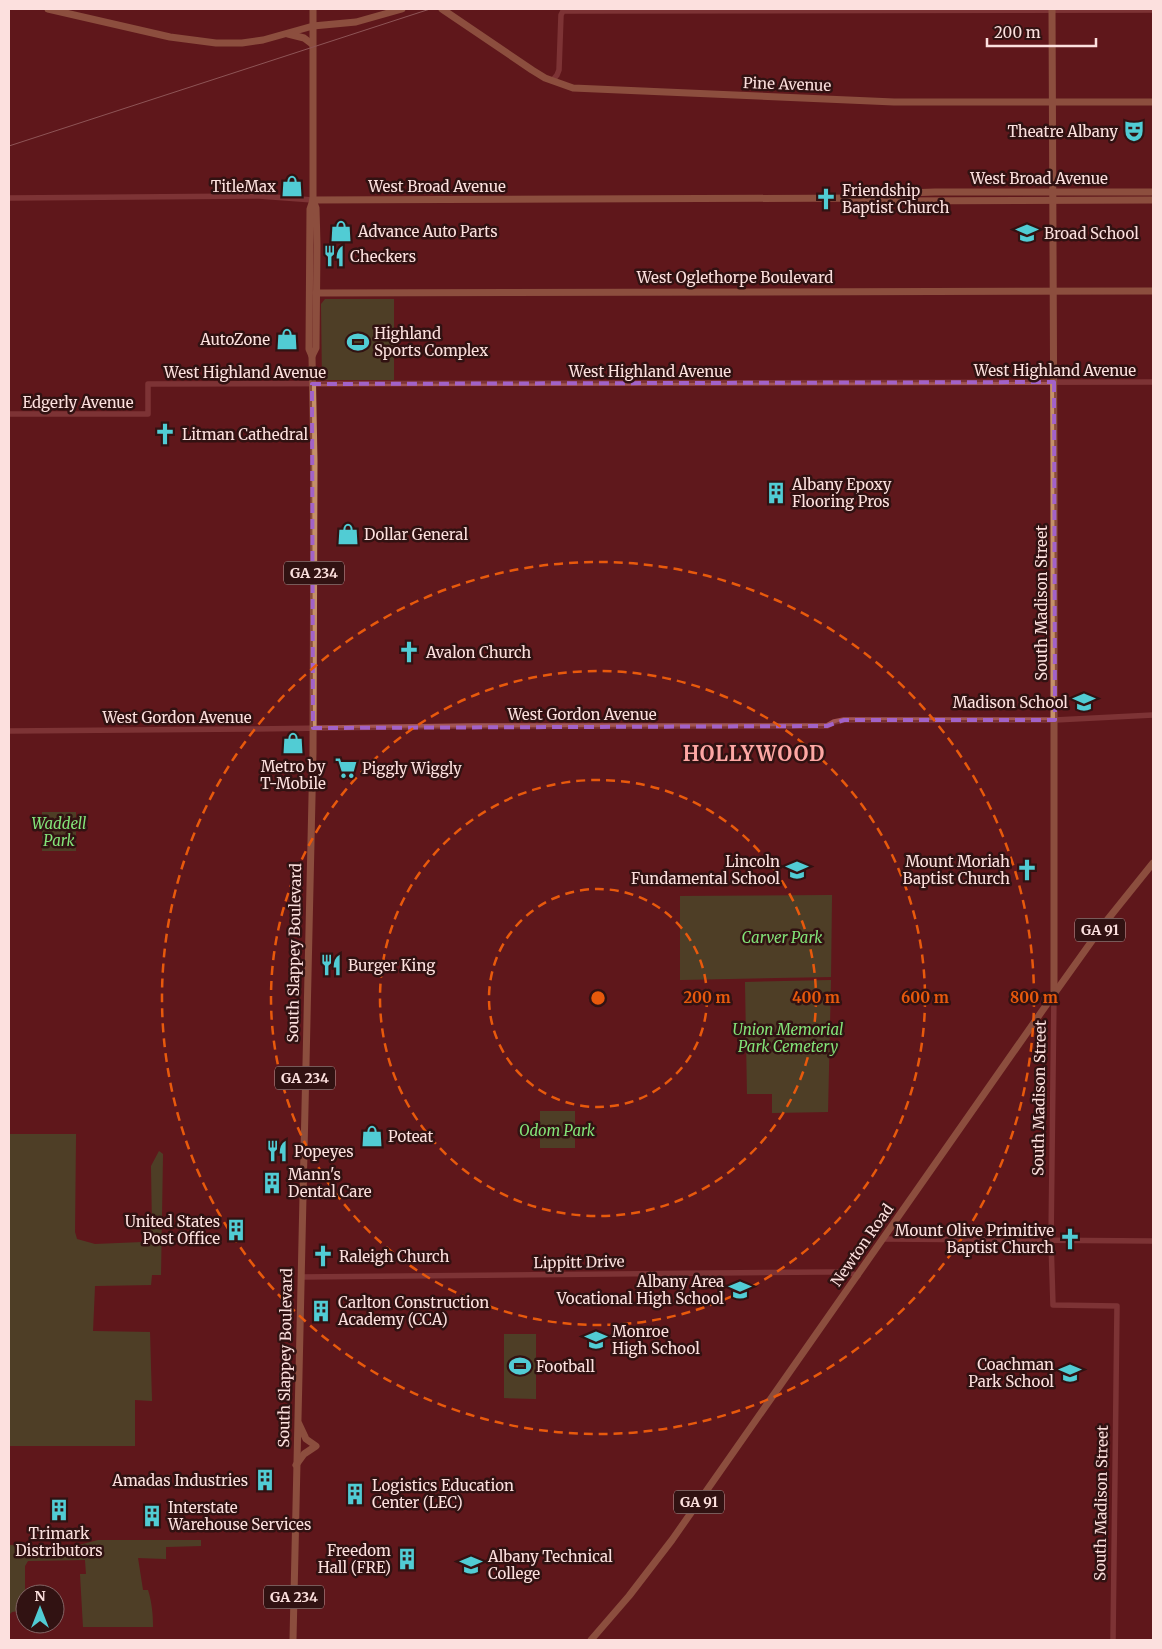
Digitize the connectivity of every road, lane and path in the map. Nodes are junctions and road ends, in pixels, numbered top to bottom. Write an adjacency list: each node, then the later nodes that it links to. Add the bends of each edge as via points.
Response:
1 (48, 9): 8 (main road, via 196,41 242,42)
2 (312, 9): 7 (main road)
3 (402, 9): 7 (main road, via 356,22)
4 (442, 9): 10 (main road, Pine Avenue)
5 (1052, 9): 6 (street); 10 (street, via 563,11 560,15 559,70); 11 (main road, South Madison Street)
6 (1153, 10)
7 (312, 26): 8 (main road); 9 (main road)
8 (288, 34): 9 (main road)
9 (312, 44): 17 (main road)
10 (552, 81): 11 (main road, Pine Avenue, via 573,88 770,97 901,102)
11 (1052, 102): 12 (main road, Pine Avenue); 13 (main road, South Madison Street)
12 (1153, 102)
13 (1054, 192): 14 (main road, West Broad Avenue); 16 (main road, West Broad Avenue, via 894,193); 19 (main road, South Madison Street)
14 (1153, 192)
15 (9, 198): 17 (street, West Broad Avenue, via 259,196)
16 (866, 198): 17 (main road, West Broad Avenue); 19 (main road, West Broad Avenue, via 880,201)
17 (313, 200): 20 (main road, South Slappey Boulevard); 23 (main road, South Slappey Boulevard, via 316,208)
18 (1153, 200): 19 (main road, West Broad Avenue)
19 (1053, 201): 21 (main road, South Madison Street)
20 (308, 282): 23 (main road); 24 (main road, South Slappey Boulevard / GA 234)
21 (1054, 290): 22 (main road, West Oglethorpe Boulevard); 23 (main road, West Oglethorpe Boulevard); 26 (main road, South Madison Street)
22 (1153, 291)
23 (316, 293): 24 (main road); 25 (main road, South Slappey Boulevard / GA 234, via 316,348)
24 (309, 305): 25 (main road, South Slappey Boulevard / GA 234, via 309,349)
25 (312, 356): 28 (main road, South Slappey Boulevard / GA 234)
26 (1054, 382): 27 (street, West Highland Avenue); 28 (street, West Highland Avenue); 32 (main road, South Madison Street)
27 (1153, 382)
28 (312, 384): 30 (street, West Highland Avenue, via 148,384); 33 (main road, South Slappey Boulevard / GA 234)
29 (9, 414): 30 (street, Edgerly Avenue)
30 (148, 414)
31 (1153, 715): 32 (street, West Gordon Avenue)
32 (1054, 720): 33 (street, West Gordon Avenue, via 844,720 827,726); 36 (main road, South Madison Street)
33 (313, 728): 34 (street, West Gordon Avenue); 41 (main road, South Slappey Boulevard / GA 234)
34 (9, 731)
35 (1153, 863): 36 (main road, Newton Road / GA 91)
36 (1054, 994): 37 (main road, Newton Road / GA 91); 38 (street, South Madison Street)
37 (883, 1239): 38 (street); 40 (main road, Newton Road / GA 91)
38 (1052, 1241): 39 (street); 46 (street, South Madison Street, via 1053,1305 1117,1306)
39 (1153, 1241)
40 (858, 1276): 41 (street, Lippitt Drive, via 848,1272 827,1272); 45 (main road, Newton Road / GA 91, via 667,1547)
41 (301, 1278): 42 (main road, South Slappey Boulevard / GA 234)
42 (297, 1419): 43 (main road, South Slappey Boulevard / GA 234); 43 (main road, via 306,1439 316,1446 304,1454)
43 (296, 1466): 44 (main road, South Slappey Boulevard / GA 234)
44 (293, 1640)
45 (591, 1640)
46 (1113, 1640)

